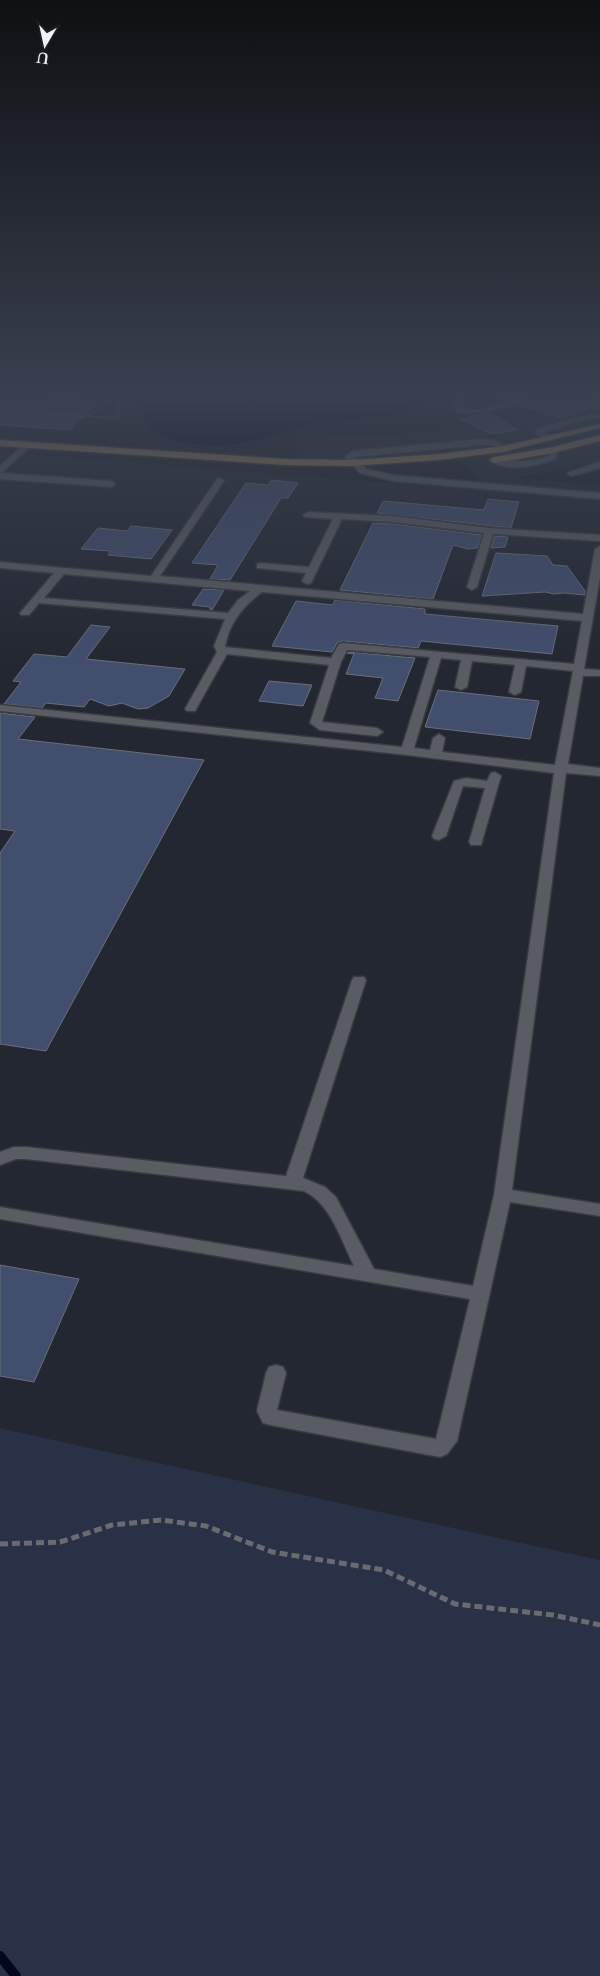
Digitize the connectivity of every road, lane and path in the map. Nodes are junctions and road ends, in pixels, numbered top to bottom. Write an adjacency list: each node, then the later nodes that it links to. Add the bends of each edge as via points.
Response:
1 (100, 483): 5 (street)
2 (218, 483): 17 (street)
3 (450, 483): 7 (street)
4 (568, 483): 6 (street)
5 (111, 484)
6 (600, 486)
7 (600, 496)
8 (308, 515): 9 (street)
9 (339, 516): 10 (street); 16 (street)
10 (489, 531): 11 (street); 19 (street)
11 (600, 538)
12 (600, 549): 22 (street)
13 (0, 565): 15 (street)
14 (261, 566): 16 (street)
15 (62, 570): 17 (street); 21 (street)
16 (312, 570): 18 (street)
17 (154, 578): 20 (street)
18 (307, 580)
19 (472, 587)
20 (260, 588): 22 (street); 24 (street)
21 (36, 600): 23 (street); 24 (street)
22 (592, 610): 30 (street)
23 (25, 613)
24 (231, 616): 25 (street, via 219,646)
25 (224, 650): 28 (street); 35 (street)
26 (437, 654): 27 (street); 28 (street, via 347,645 343,646); 38 (street)
27 (467, 657): 29 (street); 32 (street)
28 (335, 662): 36 (street, via 316,724)
29 (521, 662): 30 (street); 33 (street)
30 (579, 670): 31 (street); 41 (street)
31 (600, 673)
32 (461, 687)
33 (515, 692)
34 (0, 708): 38 (street)
35 (191, 709)
36 (377, 732)
37 (439, 738): 39 (street)
38 (407, 751): 39 (street)
39 (435, 755): 40 (street)
40 (499, 763): 41 (street); 43 (street)
41 (562, 769): 42 (street); 49 (street)
42 (600, 772)
43 (492, 785): 44 (street, via 458,784); 45 (street)
44 (439, 836)
45 (476, 842)
46 (359, 980): 48 (street)
47 (0, 1160): 48 (street, via 14,1153 26,1153)
48 (293, 1182): 52 (street, via 313,1188 330,1200)
49 (503, 1195): 50 (street); 53 (street)
50 (600, 1210)
51 (0, 1213): 52 (street)
52 (367, 1274): 53 (street)
53 (481, 1294): 54 (street, via 448,1438 443,1447 270,1416 267,1411)
54 (276, 1372)
55 (0, 1544): 56 (path, via 60,1542 112,1526 160,1520 206,1526 272,1552 384,1570 455,1604 553,1615)
56 (600, 1625)

